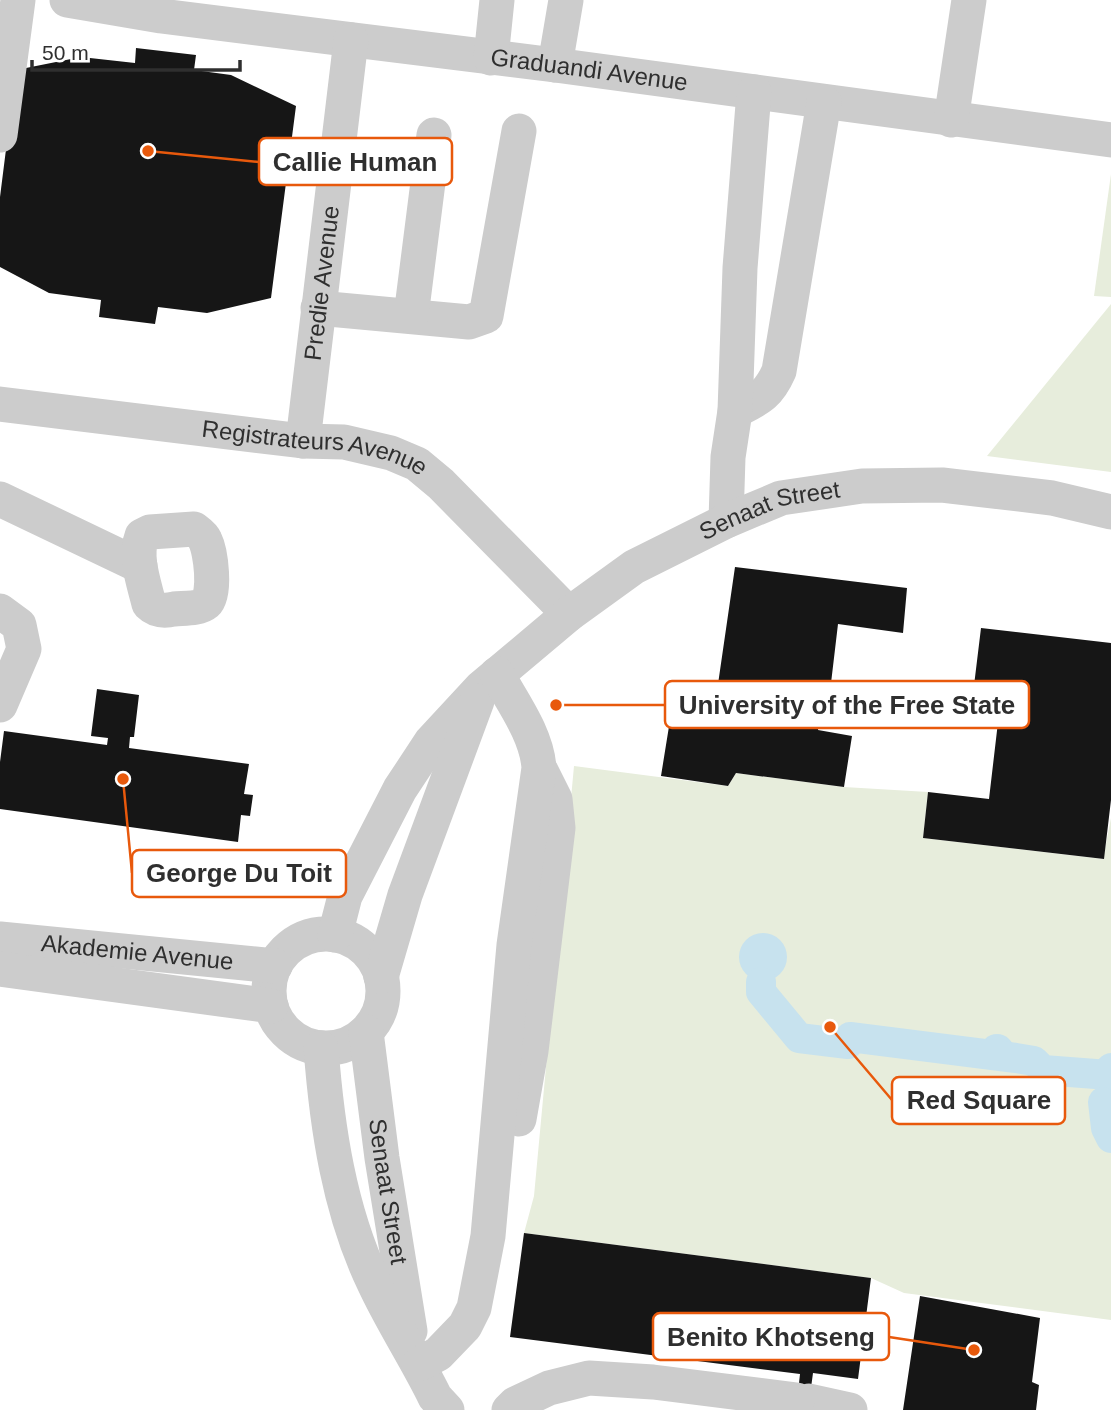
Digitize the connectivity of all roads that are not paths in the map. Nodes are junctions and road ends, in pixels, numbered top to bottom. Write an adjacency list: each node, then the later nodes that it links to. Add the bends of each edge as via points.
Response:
1 (18, 0): 13 (lane)
2 (67, 0): 6 (lane, Graduandi Avenue)
3 (497, 0): 7 (lane)
4 (566, 0): 8 (lane)
5 (969, 0): 11 (lane)
6 (351, 40): 7 (lane, Graduandi Avenue); 16 (lane, Predie Avenue)
7 (491, 58): 8 (lane, Graduandi Avenue)
8 (555, 65): 9 (lane, Graduandi Avenue)
9 (754, 92): 10 (lane, Graduandi Avenue); 19 (lane, via 740,268)
10 (824, 102): 11 (lane, Graduandi Avenue); 19 (lane, via 779,371 762,397)
11 (951, 120): 15 (lane, Graduandi Avenue)
12 (519, 131): 17 (lane, via 486,316 470,321)
13 (0, 135)
14 (434, 135): 17 (lane)
15 (1111, 141)
16 (318, 308): 17 (lane); 20 (lane, Predie Avenue)
17 (411, 316)
18 (0, 404): 20 (lane, Registrateurs Avenue)
19 (735, 411): 23 (lane)
20 (303, 441): 26 (lane, Registrateurs Avenue, via 344,442 417,464)
21 (0, 499): 24 (lane)
22 (1109, 511): 23 (lane, Senaat Street, via 1052,498 942,485 862,486 781,498)
23 (726, 521): 26 (lane, Senaat Street, via 634,567)
24 (140, 566)
25 (0, 611): 28 (lane, via 19,625 24,649)
26 (569, 614): 27 (lane, Senaat Street)
27 (489, 681): 29 (lane, Senaat Street, via 431,742 400,789 345,896); 33 (lane, via 405,895); 37 (lane, via 530,735 539,768 555,799 558,828 531,1051 512,1162 491,1199 474,1308 452,1343 439,1354)
28 (0, 705)
29 (335, 935): 31 (lane, via 300,940); 33 (lane, via 369,953)
30 (0, 939): 31 (lane, Akademie Avenue)
31 (275, 966): 34 (lane)
32 (0, 969): 34 (lane, Akademie Avenue)
33 (381, 977): 35 (lane, via 381,1006)
34 (271, 1006): 36 (lane, via 289,1035)
35 (366, 1032): 36 (lane, via 337,1047); 37 (lane, Senaat Street)
36 (321, 1048): 37 (lane, Senaat Street, via 327,1110 352,1227 374,1283)
37 (416, 1358): 38 (lane, Senaat Street)
38 (447, 1410)
39 (509, 1410): 40 (lane, via 548,1388 589,1378 653,1382)
40 (850, 1410)

